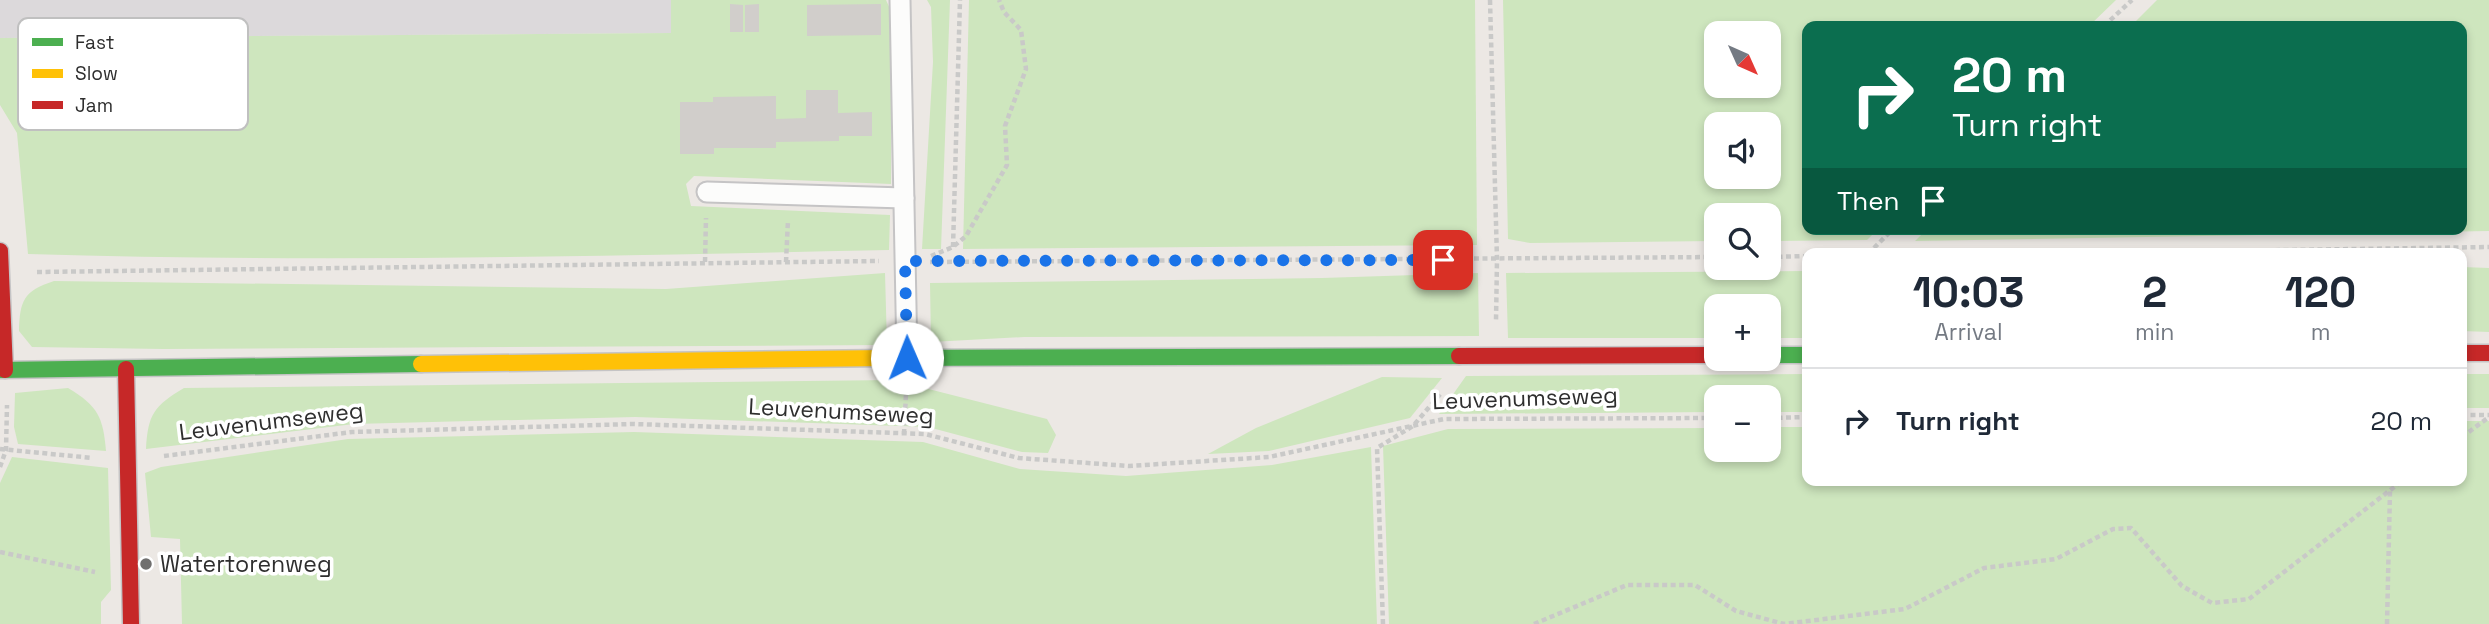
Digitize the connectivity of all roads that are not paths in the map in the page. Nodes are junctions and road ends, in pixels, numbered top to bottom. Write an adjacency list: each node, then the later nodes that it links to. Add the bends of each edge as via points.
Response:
1 (900, 0): 3 (lane)
2 (707, 192): 3 (lane)
3 (904, 198): 11 (lane)
4 (0, 251): 5 (main road)
5 (2, 273): 13 (main road)
6 (2467, 353): 7 (main road)
7 (2489, 353)
8 (1704, 355): 11 (main road, Leuvenumseweg)
9 (1781, 355): 10 (main road)
10 (1802, 355)
11 (907, 358): 12 (main road, Leuvenumseweg)
12 (125, 369): 13 (main road, Leuvenumseweg); 14 (main road)
13 (3, 370)
14 (131, 624)

